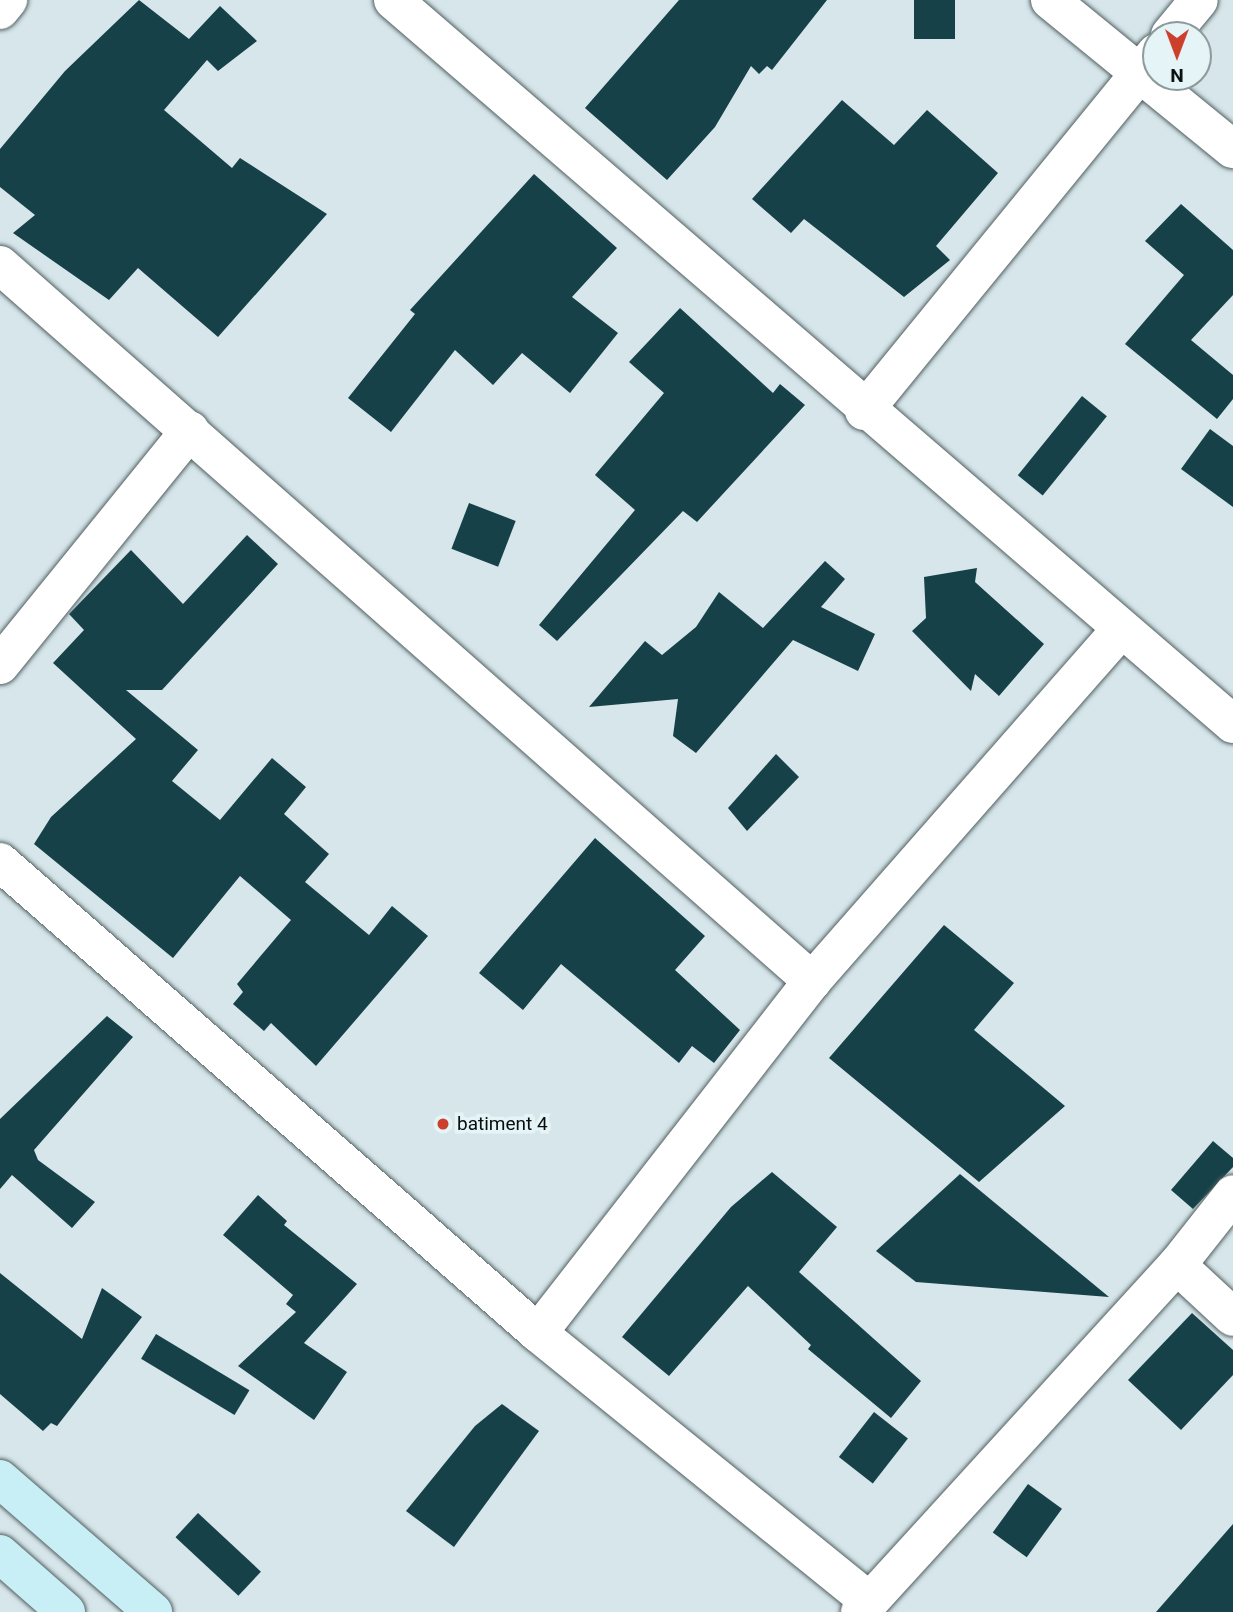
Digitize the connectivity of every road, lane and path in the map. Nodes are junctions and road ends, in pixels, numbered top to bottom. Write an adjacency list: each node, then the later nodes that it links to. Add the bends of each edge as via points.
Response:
1 (8, 0): 5 (street)
2 (393, 0): 12 (street)
3 (1050, 0): 7 (street)
4 (1199, 0): 6 (street)
5 (0, 10)
6 (1182, 21)
7 (1142, 61)
8 (1142, 70): 12 (street)
9 (1174, 91): 10 (street)
10 (1233, 149)
11 (0, 265): 13 (street)
12 (864, 411): 14 (street)
13 (190, 430): 15 (street); 18 (street)
14 (1119, 631): 16 (street); 18 (street)
15 (0, 665)
16 (1233, 724)
17 (0, 862): 22 (street)
18 (813, 981): 22 (street)
19 (1233, 1194): 20 (street)
20 (1177, 1265): 21 (street); 25 (street)
21 (1233, 1317)
22 (538, 1333): 25 (street)
23 (0, 1479): 27 (street)
24 (0, 1554): 26 (street)
25 (865, 1607)
26 (66, 1612)
27 (153, 1612)

